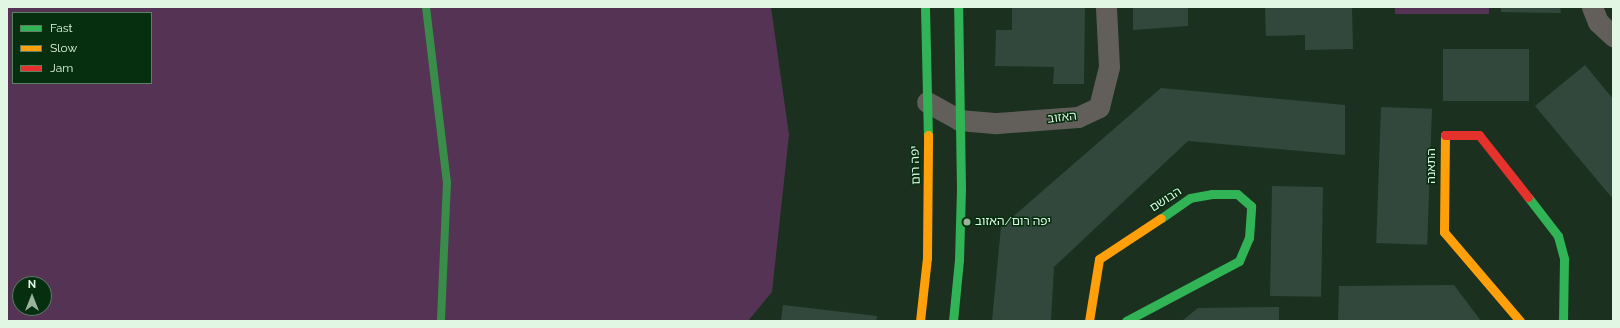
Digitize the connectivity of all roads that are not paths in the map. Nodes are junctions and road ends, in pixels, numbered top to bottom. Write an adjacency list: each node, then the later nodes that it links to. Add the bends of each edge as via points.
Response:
1 (925, 7): 6 (street, יפה רום)
2 (958, 7): 7 (street)
3 (1106, 7): 7 (street, האזוב, via 1109,67 1099,107 1078,117 997,123)
4 (1592, 7): 5 (street, via 1598,22)
5 (1613, 36)
6 (926, 102): 7 (street, האזוב); 8 (street, יפה רום, via 929,197)
7 (959, 120): 9 (street, via 959,260)
8 (920, 321)
9 (953, 321)
10 (1089, 321): 11 (street, הבושם, via 1099,259 1190,198 1212,194 1237,194 1251,206 1249,238 1239,261)
11 (1126, 321)
12 (1520, 321): 13 (street, התאנה, via 1444,232 1444,136 1478,136 1558,236 1564,259)
13 (1563, 321)

